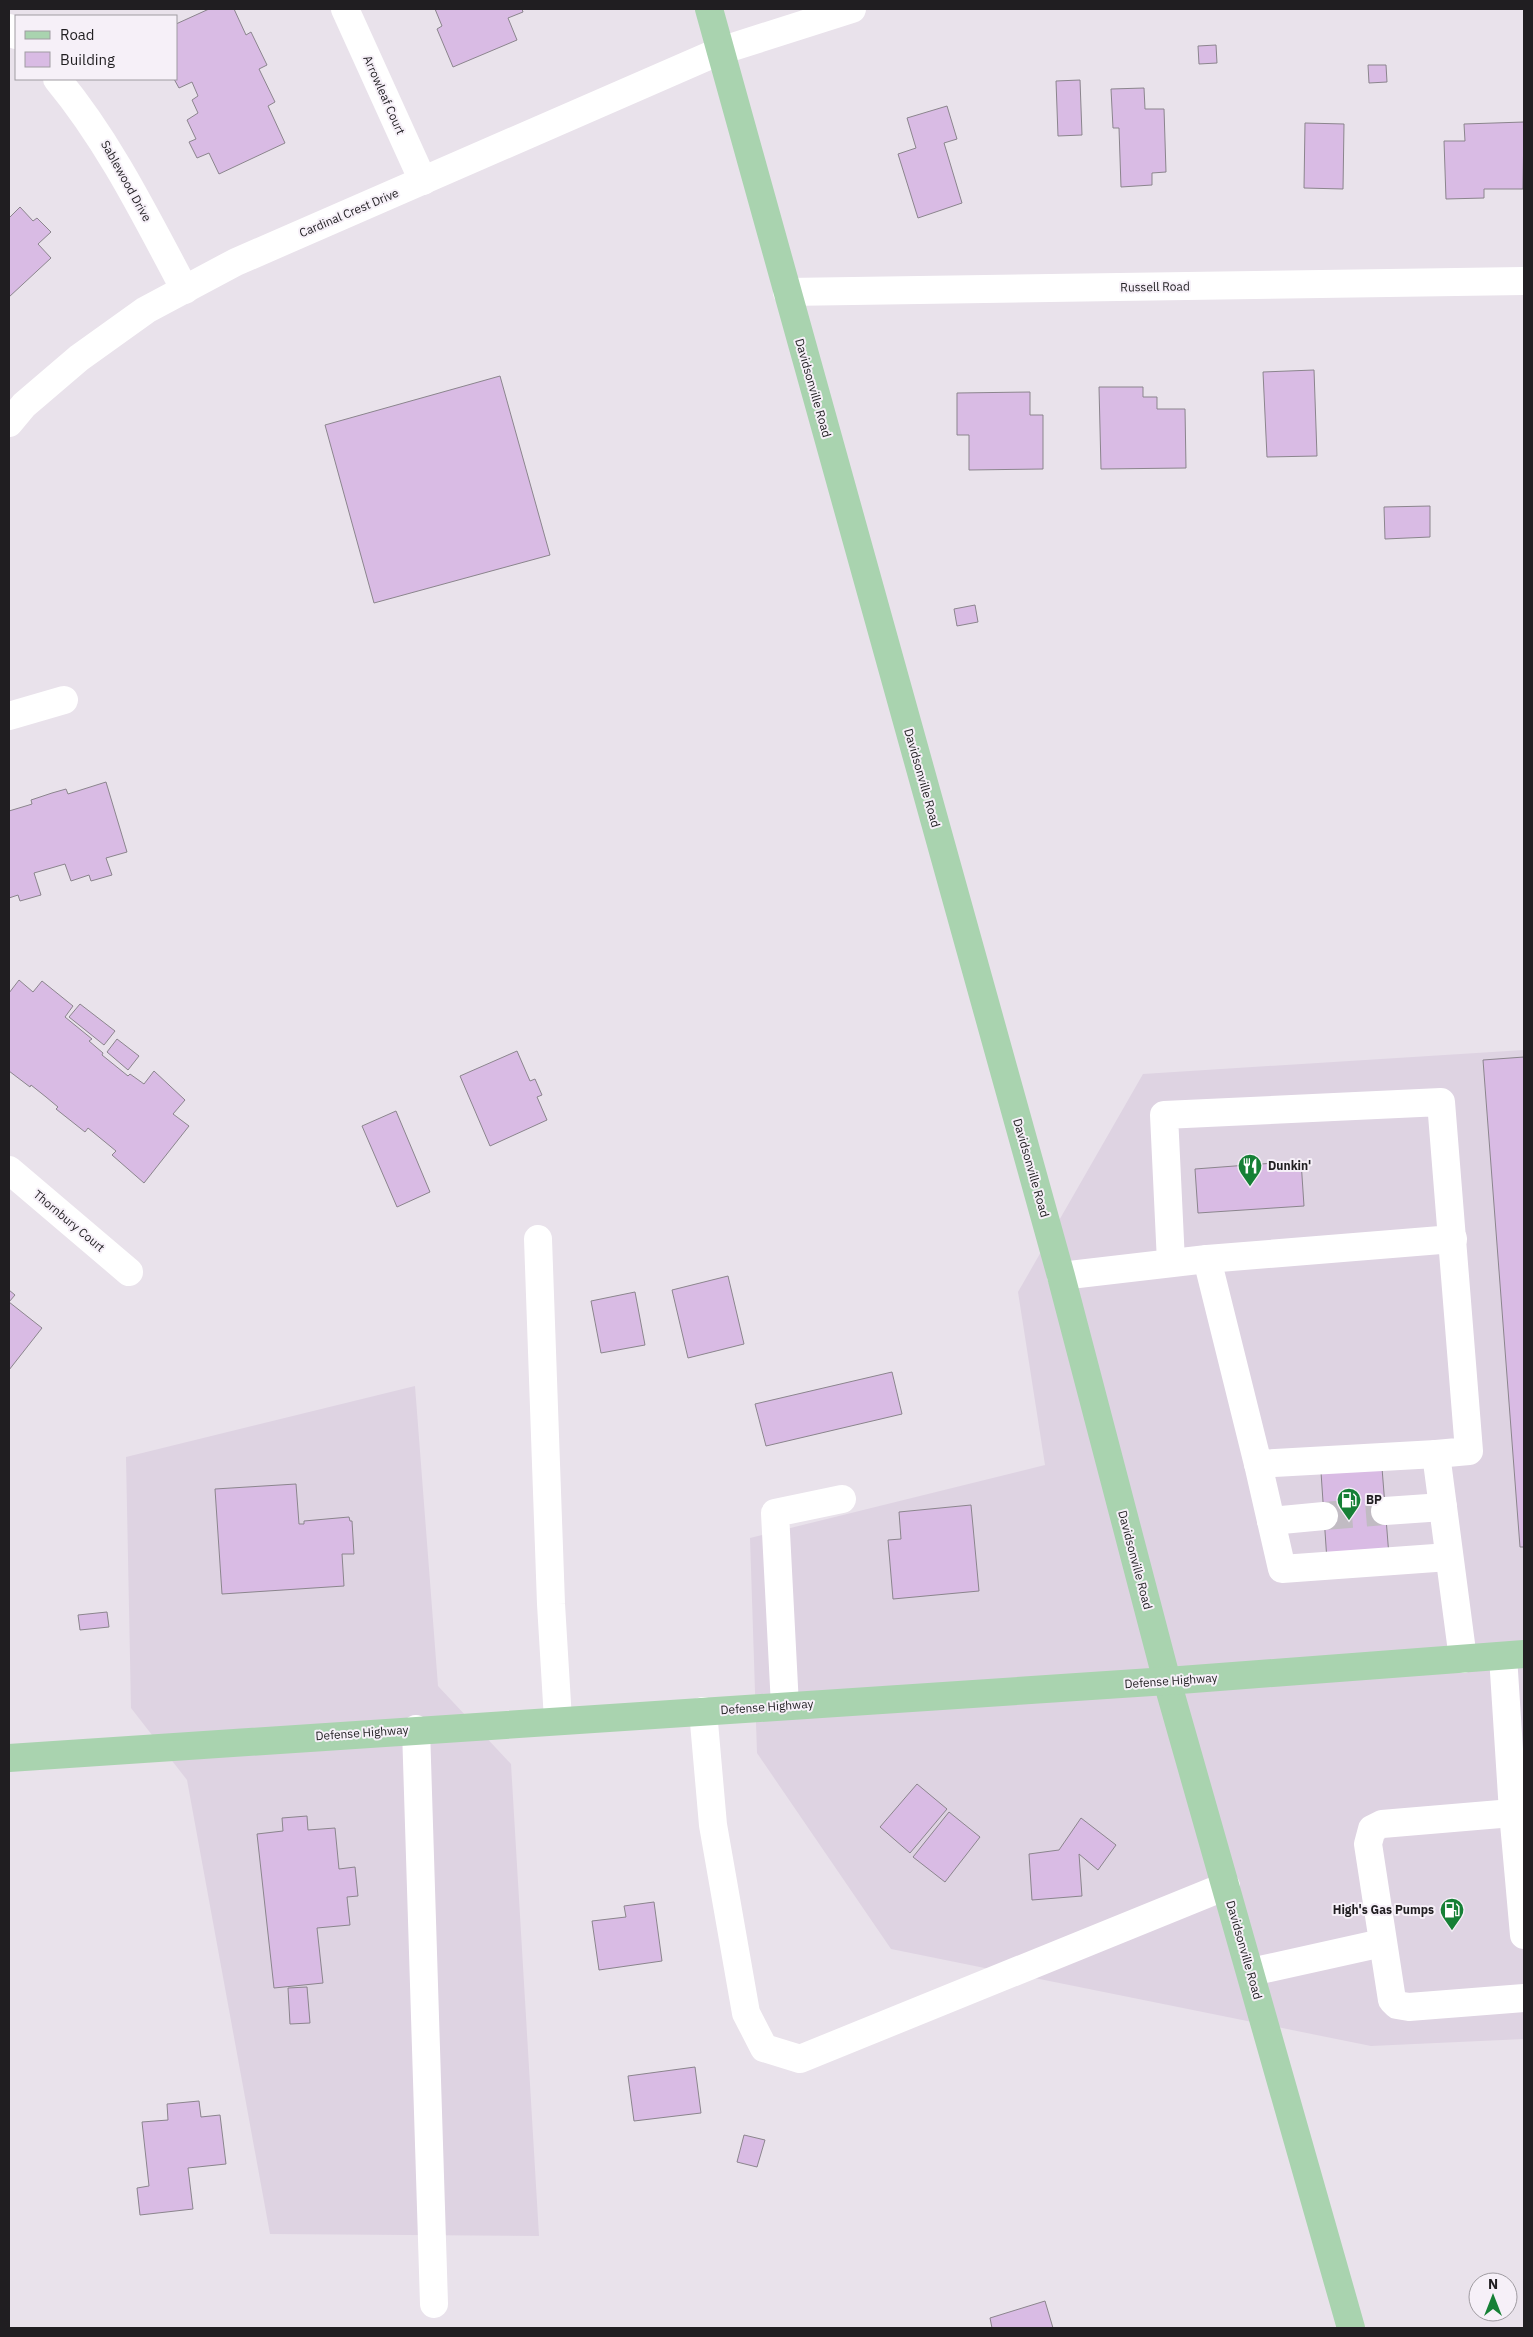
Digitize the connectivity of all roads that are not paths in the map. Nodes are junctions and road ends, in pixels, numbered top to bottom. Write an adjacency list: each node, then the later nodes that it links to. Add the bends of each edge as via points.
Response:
1 (345, 9): 6 (street, Arrowleaf Court)
2 (709, 9): 4 (main road, Davidsonville Road)
3 (852, 9): 4 (street, Cardinal Crest Drive)
4 (720, 51): 6 (street, Cardinal Crest Drive); 9 (main road, Davidsonville Road)
5 (58, 80): 8 (street, Sablewood Drive, via 82,108 113,155)
6 (423, 181): 8 (street, Cardinal Crest Drive, via 236,262)
7 (1524, 281): 9 (street, Russell Road)
8 (185, 290): 10 (street, Cardinal Crest Drive, via 146,310 79,358 24,405)
9 (787, 292): 19 (main road, Davidsonville Road)
10 (9, 423)
11 (64, 700): 12 (street)
12 (9, 716)
13 (9, 1170): 18 (street, Thornbury Court)
14 (538, 1239): 33 (street)
15 (1453, 1239): 16 (street); 17 (street, via 1441,1102 1164,1115); 20 (street, via 1469,1451)
16 (1207, 1259): 17 (street); 21 (street)
17 (1171, 1262): 19 (street)
18 (129, 1272)
19 (1061, 1276): 30 (main road, Davidsonville Road)
20 (1436, 1454): 21 (street); 23 (street)
21 (1258, 1464): 26 (street)
22 (842, 1499): 31 (street, via 775,1513)
23 (1443, 1507): 24 (street); 27 (street)
24 (1386, 1511)
25 (1324, 1516): 26 (street)
26 (1271, 1521): 27 (street, via 1282,1569)
27 (1449, 1557): 29 (street)
28 (1514, 1655): 29 (main road, Defense Highway); 36 (street)
29 (1463, 1659): 30 (main road, Defense Highway)
30 (1167, 1681): 31 (main road, Defense Highway); 37 (main road, Davidsonville Road)
31 (785, 1706): 32 (main road, Defense Highway)
32 (703, 1711): 33 (main road, Defense Highway); 37 (street, via 713,1825 746,2013 764,2048 800,2059)
33 (558, 1720): 34 (main road, Defense Highway)
34 (416, 1729): 35 (main road, Defense Highway); 42 (street)
35 (9, 1758)
36 (1519, 1812): 38 (street); 39 (street, via 1382,1824 1372,1829 1368,1844)
37 (1226, 1886): 40 (main road, Davidsonville Road)
38 (1524, 1935)
39 (1382, 1943): 40 (street); 41 (street, via 1392,2000 1397,2005 1409,2007)
40 (1251, 1972): 43 (main road, Davidsonville Road)
41 (1524, 1998)
42 (434, 2304)
43 (1351, 2328)

